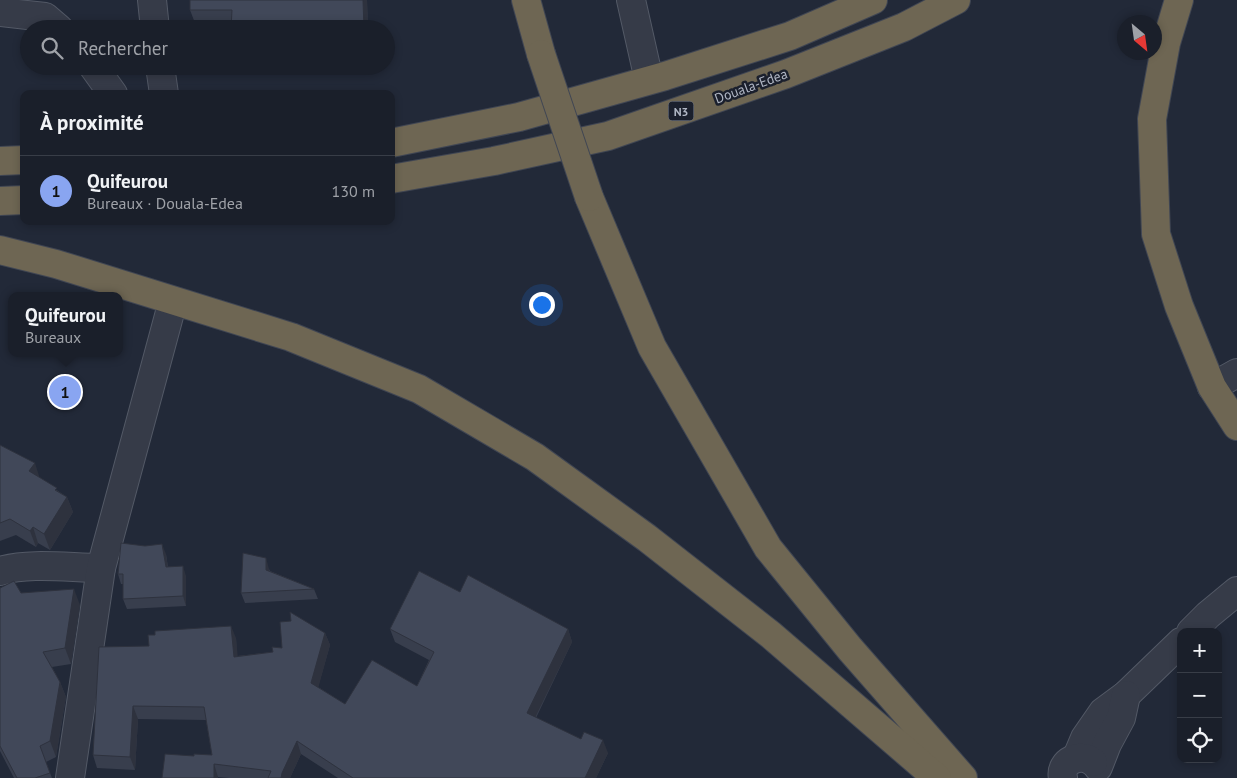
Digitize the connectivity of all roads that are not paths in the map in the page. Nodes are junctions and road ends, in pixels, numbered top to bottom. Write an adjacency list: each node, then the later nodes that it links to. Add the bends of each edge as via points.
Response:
1 (152, 0): 10 (street)
2 (526, 0): 35 (highway, bridge, via 589,197 652,347 768,548 850,649)
3 (632, 0): 13 (street)
4 (841, 0): 13 (highway)
5 (873, 0): 13 (highway, via 790,36)
6 (956, 0): 19 (highway, Douala-Edea / N3, via 904,27 786,74 616,134)
7 (1179, 0): 25 (highway, via 1166,43 1152,119 1156,234 1179,306)
8 (0, 12): 9 (street)
9 (49, 15)
10 (155, 20)
11 (99, 75): 14 (street)
12 (161, 75): 15 (street)
13 (657, 78): 16 (highway, via 519,117)
14 (110, 90)
15 (163, 90)
16 (395, 142)
17 (20, 160): 18 (highway)
18 (0, 161)
19 (395, 177)
20 (20, 200): 21 (highway)
21 (0, 201)
22 (0, 250): 23 (highway)
23 (173, 301): 27 (street); 34 (highway, via 291,337 419,389 535,457 647,538 771,635)
24 (1237, 373): 25 (street)
25 (1212, 387): 26 (highway)
26 (1237, 426)
27 (101, 568): 28 (street, via 33,567); 33 (street)
28 (0, 571)
29 (1237, 591): 30 (street)
30 (1195, 628)
31 (1177, 646): 32 (street, via 1126,695 1120,718 1107,744)
32 (1085, 770)
33 (70, 778)
34 (937, 778)
35 (963, 778)

